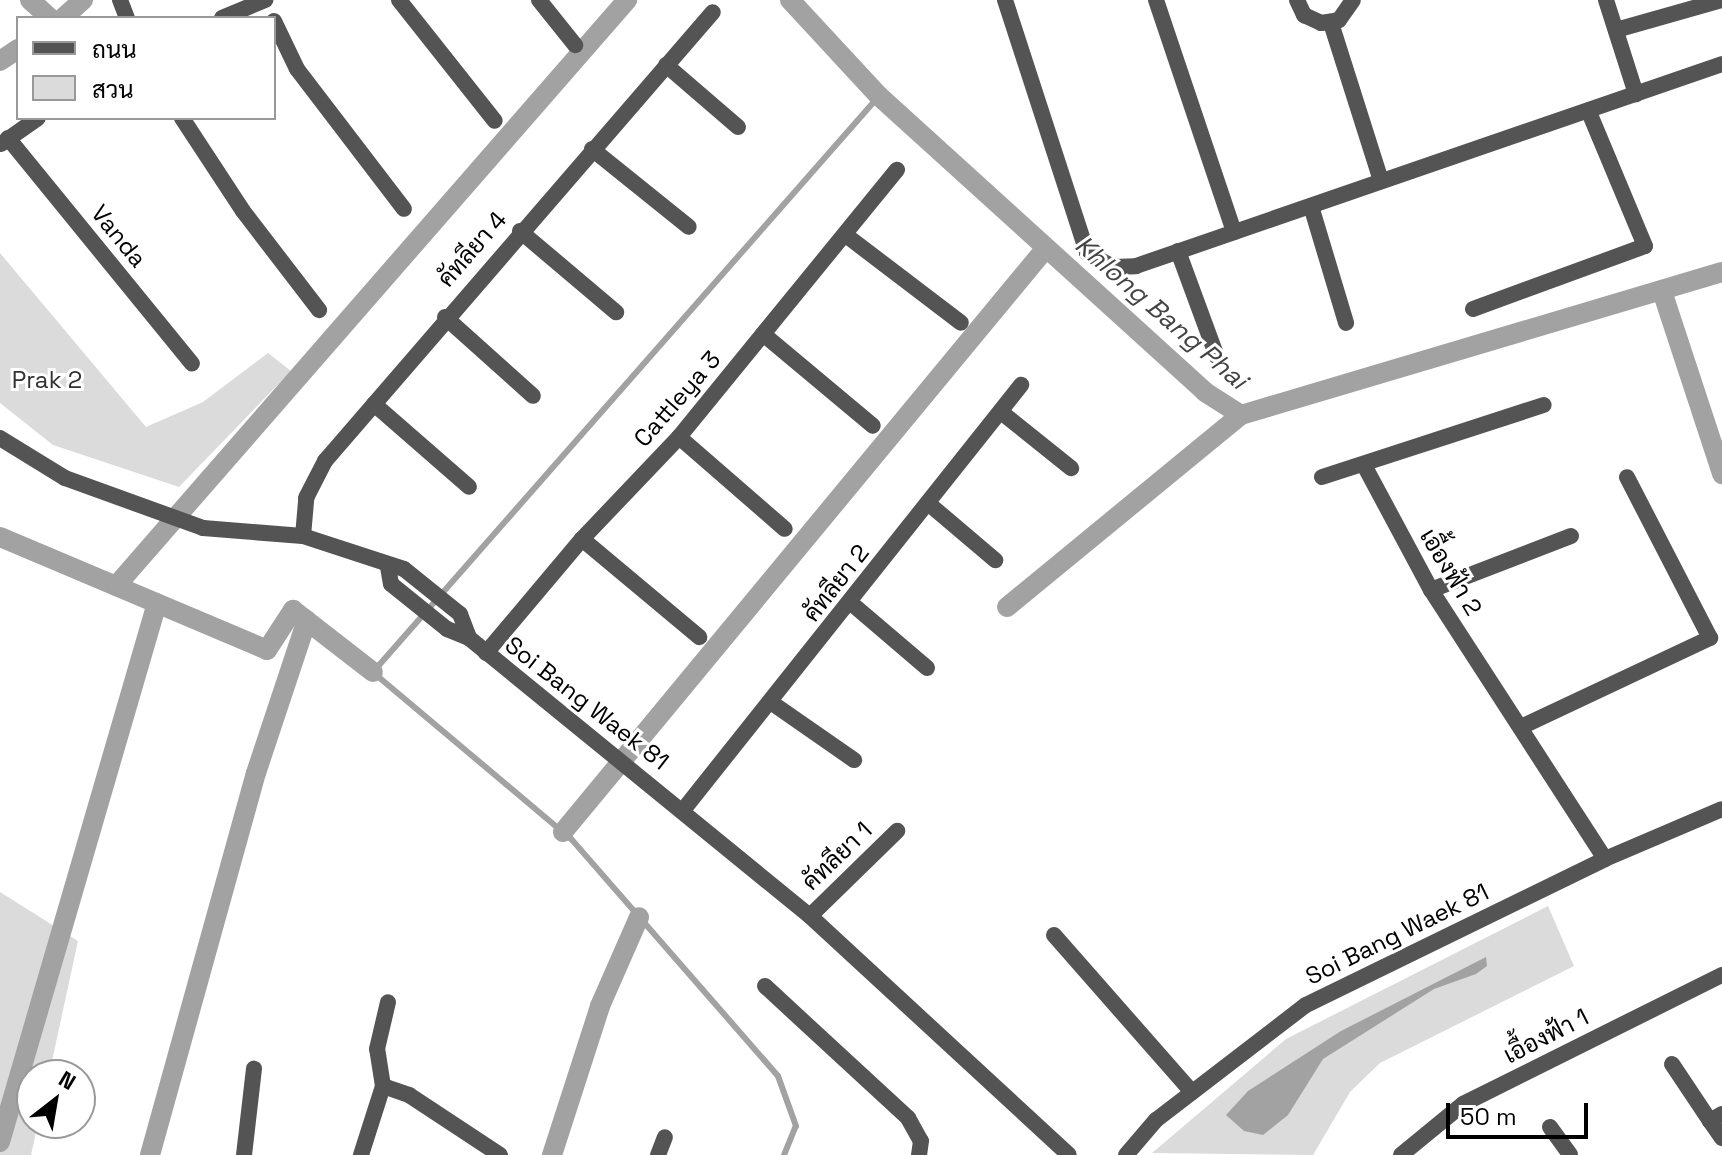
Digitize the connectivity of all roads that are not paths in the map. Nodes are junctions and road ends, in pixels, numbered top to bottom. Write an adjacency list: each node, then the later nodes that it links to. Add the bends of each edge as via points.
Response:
1 (264, 0): 11 (street)
2 (399, 0): 22 (street)
3 (539, 0): 15 (street)
4 (1005, 0): 34 (street, via 1087,253 1113,267)
5 (1156, 0): 32 (street)
6 (1297, 0): 12 (street, via 1312,20)
7 (1353, 0): 12 (street, via 1346,15)
8 (1722, 0): 14 (street)
9 (1610, 1): 14 (street)
10 (713, 12): 16 (street, คัทลียา 4)
11 (227, 16)
12 (1331, 23): 27 (street)
13 (276, 26): 29 (street, via 297,69 385,191)
14 (1616, 30): 18 (street)
15 (575, 45)
16 (666, 65): 23 (street); 25 (street, คัทลียา 4)
17 (1722, 65): 18 (street)
18 (1636, 94): 19 (street)
19 (1588, 110): 27 (street); 35 (street, via 1645,246)
20 (35, 120): 24 (street, Vanda)
21 (183, 120): 36 (street, via 243,211)
22 (495, 121)
23 (738, 127)
24 (4, 141): 43 (street, Vanda)
25 (592, 149): 30 (street); 31 (street, คัทลียา 4)
26 (897, 170): 33 (street, Cattleya 3)
27 (1381, 181): 28 (street)
28 (1311, 206): 32 (street); 40 (street)
29 (404, 209)
30 (689, 227)
31 (520, 231): 37 (street); 38 (street, คัทลียา 4)
32 (1234, 232): 34 (street)
33 (847, 236): 39 (street); 41 (street, Cattleya 3)
34 (1178, 251): 42 (street)
35 (1473, 309)
36 (319, 310)
37 (616, 312)
38 (445, 317): 45 (street); 46 (street, คัทลียา 4)
39 (961, 323)
40 (1346, 323)
41 (763, 334): 49 (street); 50 (street, Cattleya 3)
42 (1217, 357)
43 (192, 364)
44 (1021, 385): 48 (street, คัทลียา 2)
45 (533, 396)
46 (374, 404): 56 (street); 59 (street, คัทลียา 4, via 325,461 306,498)
47 (1544, 405): 52 (street)
48 (1001, 412): 53 (street); 57 (street, คัทลียา 2)
49 (873, 426)
50 (679, 437): 58 (street); 61 (street, Cattleya 3)
51 (0, 438): 59 (street, Soi Bang Waek 81, via 65,478 203,528)
52 (1364, 465): 54 (street); 64 (street, เอื้องฟ้า 2)
53 (1071, 468)
54 (1322, 477)
55 (1627, 477): 71 (street, via 1710,638)
56 (469, 487)
57 (929, 504): 62 (street); 65 (street, คัทลียา 2)
58 (785, 529)
59 (303, 536): 63 (street, Soi Bang Waek 81)
60 (1571, 536): 64 (street)
61 (582, 539): 66 (street); 68 (street, Cattleya 3)
62 (995, 560)
63 (395, 573): 67 (street, Soi Bang Waek 81, via 447,629); 67 (street, via 460,614)
64 (1431, 590): 71 (street, เอื้องฟ้า 2)
65 (851, 603): 69 (street); 70 (street, คัทลียา 2)
66 (699, 637)
67 (469, 638): 68 (street, Soi Bang Waek 81)
68 (486, 653): 73 (street, Soi Bang Waek 81)
69 (927, 668)
70 (772, 703): 72 (street); 73 (street, คัทลียา 2)
71 (1523, 726): 76 (street, เอื้องฟ้า 2)
72 (854, 760)
73 (684, 809): 77 (street, Soi Bang Waek 81)
74 (1722, 809): 76 (street, Soi Bang Waek 81)
75 (897, 831): 77 (street, คัทลียา 1)
76 (1605, 859): 85 (street, Soi Bang Waek 81, via 1306,1005)
77 (810, 916): 95 (street, Soi Bang Waek 81)
78 (1054, 935): 85 (street)
79 (1722, 975): 97 (street, เอื้องฟ้า 1, via 1463,1104)
80 (765, 986): 94 (street, via 908,1118 921,1141)
81 (388, 1002): 84 (street, via 377,1049)
82 (1672, 1064): 86 (street)
83 (254, 1069): 90 (street)
84 (383, 1086): 91 (street); 92 (street, via 409,1095)
85 (1192, 1092): 96 (street, Soi Bang Waek 81, via 1156,1120)
86 (1716, 1117): 89 (street)
87 (1550, 1127): 98 (street)
88 (665, 1137): 93 (street)
89 (1722, 1138)
90 (244, 1155)
91 (361, 1155)
92 (500, 1155)
93 (658, 1155)
94 (919, 1155)
95 (1069, 1155)
96 (1126, 1155)
97 (1401, 1155)
98 (1570, 1155)

